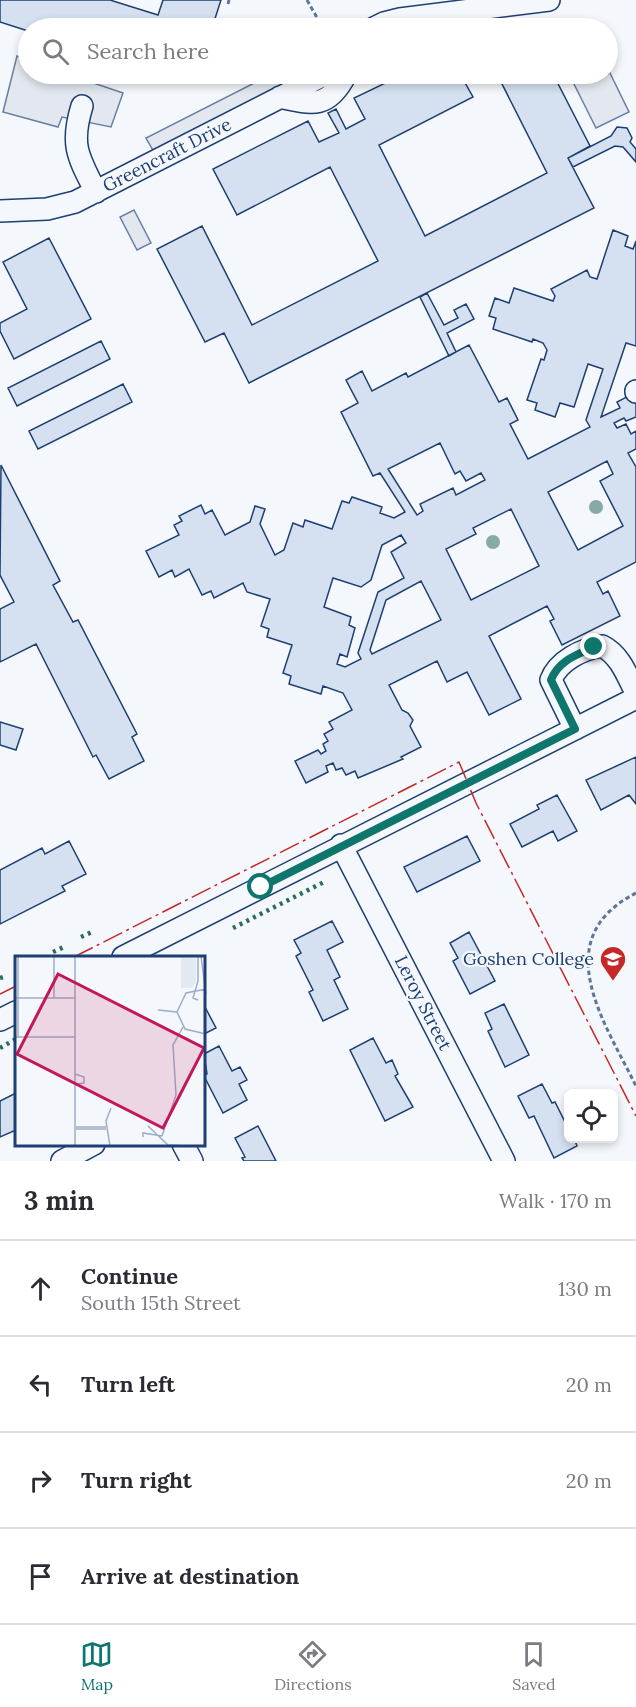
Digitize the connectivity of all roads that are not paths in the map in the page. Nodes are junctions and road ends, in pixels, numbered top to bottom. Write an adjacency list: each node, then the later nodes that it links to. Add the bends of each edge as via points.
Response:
1 (549, 0): 2 (street)
2 (408, 18)
3 (306, 84): 5 (street, Greencraft Drive)
4 (340, 84): 5 (street, via 325,100 304,103)
5 (280, 97): 7 (street, Greencraft Drive)
6 (81, 106): 7 (street, via 74,131 76,144)
7 (96, 192): 8 (street, Greencraft Drive, via 47,209)
8 (0, 211)
9 (636, 693): 11 (street, via 620,661 602,646 563,662 551,680)
10 (636, 698): 11 (street)
11 (575, 729): 12 (street)
12 (342, 845): 13 (street); 20 (street, Leroy Street)
13 (125, 956)
14 (15, 1012): 15 (street)
15 (0, 1020)
16 (90, 1146): 18 (street)
17 (184, 1146): 19 (street)
18 (62, 1161)
19 (192, 1161)
20 (504, 1161)

